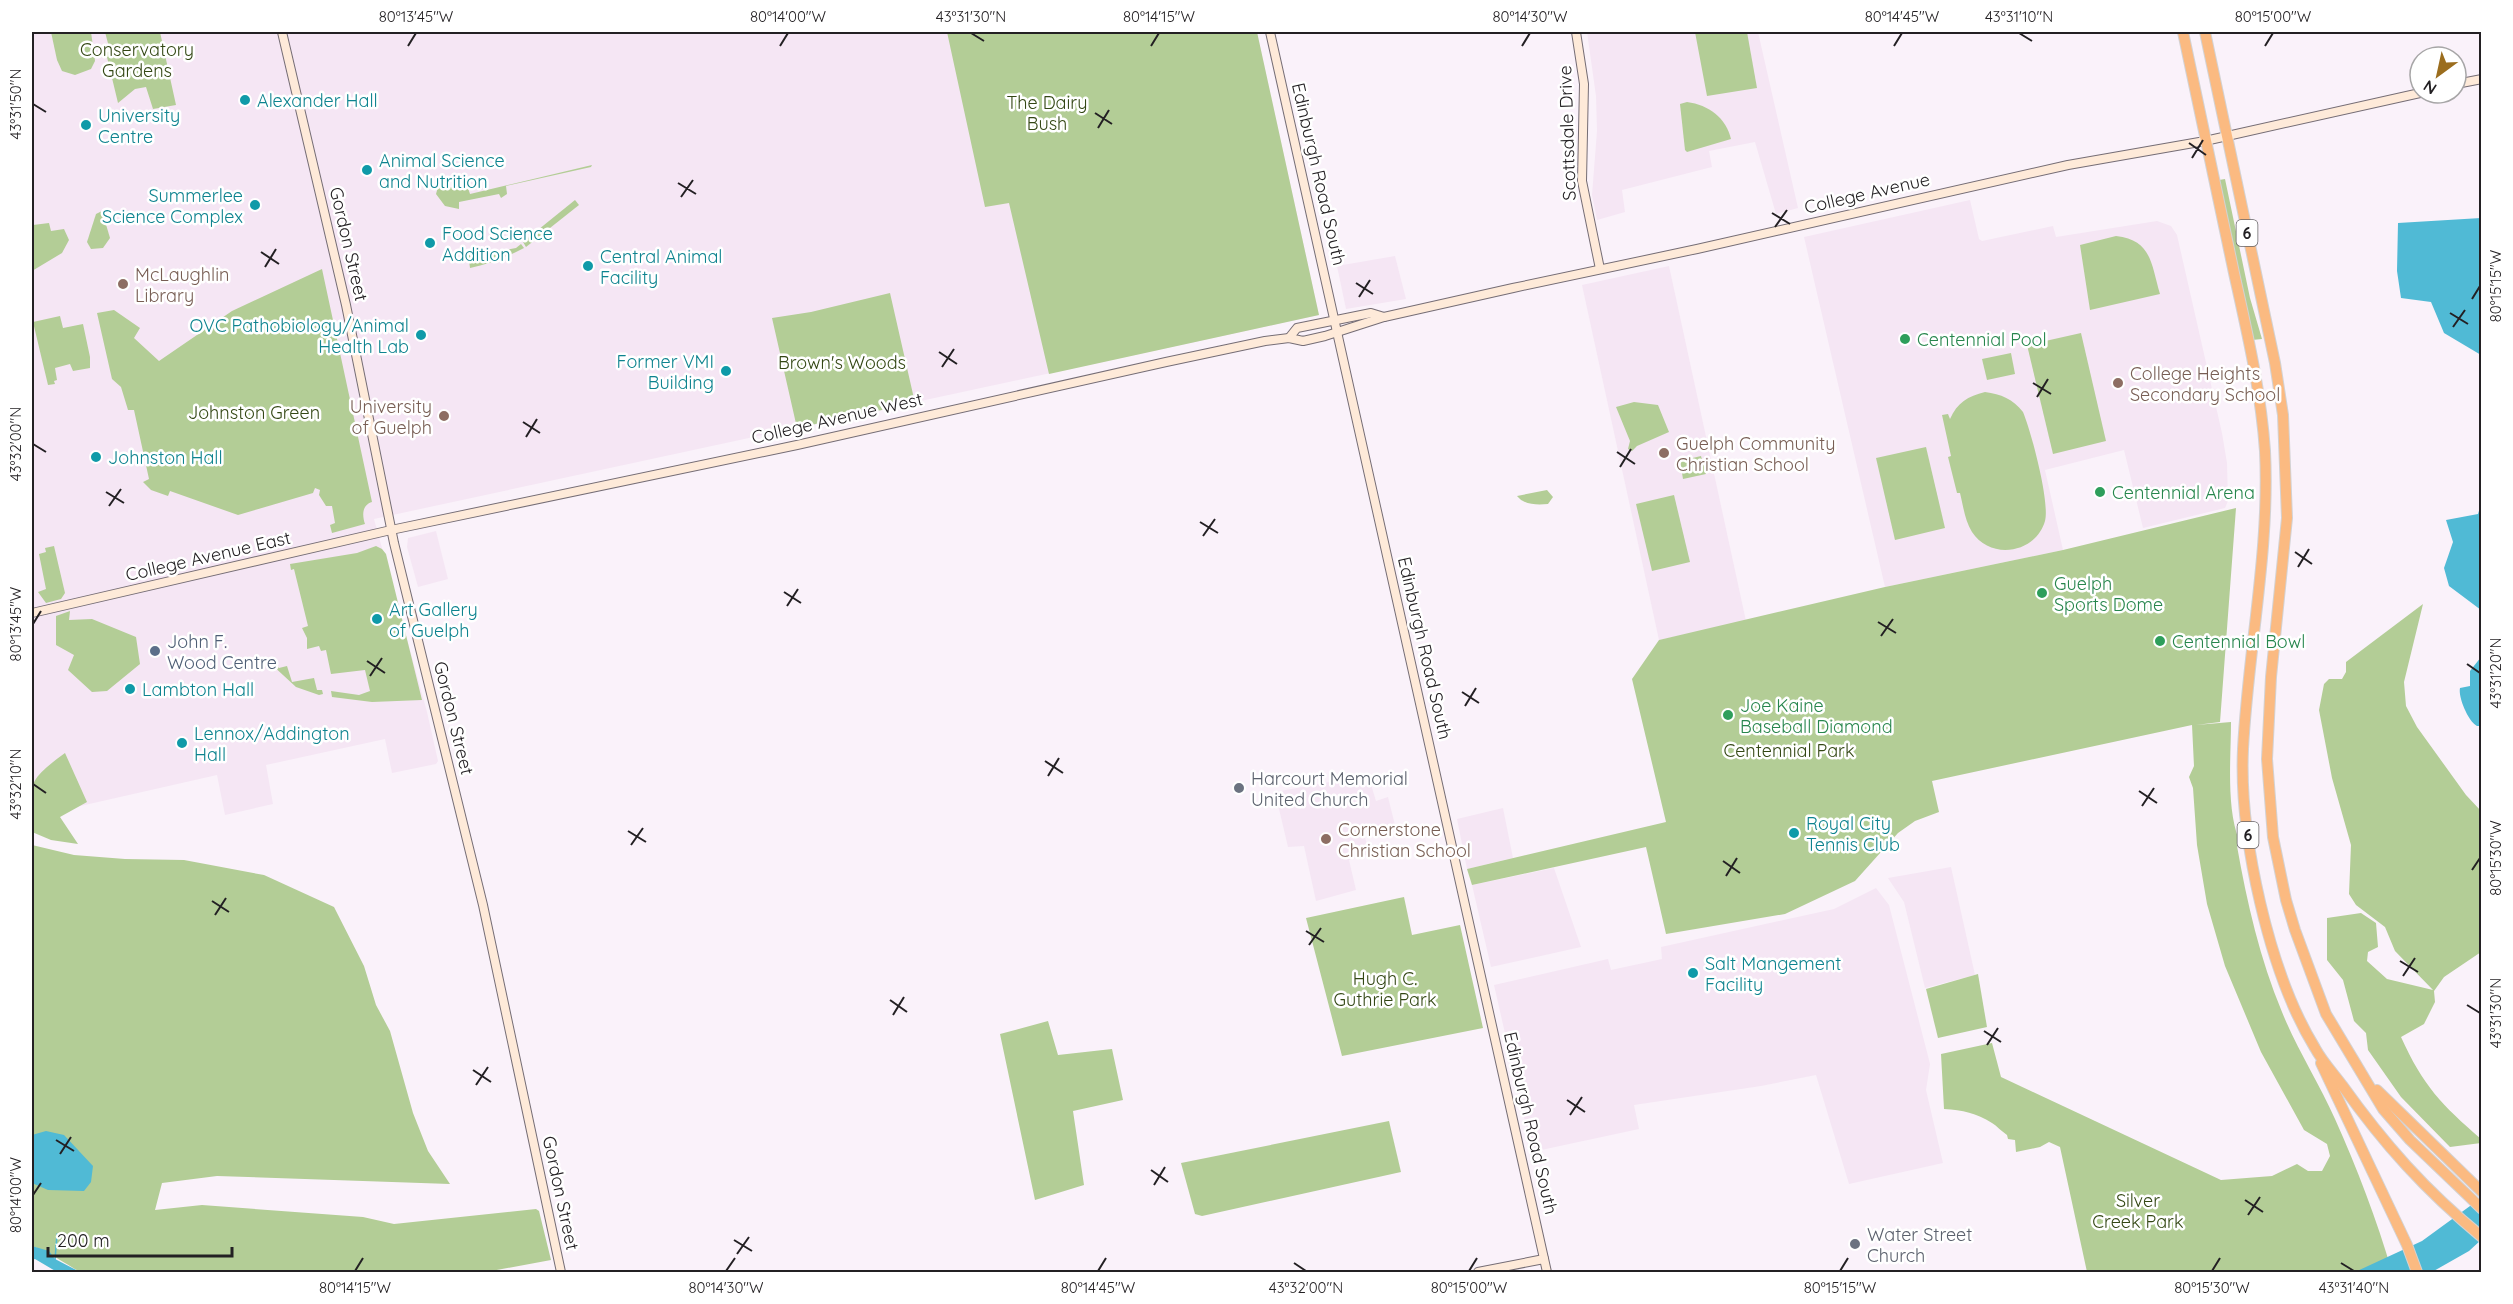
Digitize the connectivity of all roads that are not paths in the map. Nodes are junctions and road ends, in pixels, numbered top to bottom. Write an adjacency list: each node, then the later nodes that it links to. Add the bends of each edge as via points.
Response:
1 (282, 32): 14 (main road, Gordon Street, via 346,306)
2 (1270, 32): 11 (main road, Edinburgh Road South)
3 (1576, 32): 9 (main road, Scottsdale Drive, via 1584,84 1582,181)
4 (2183, 32): 8 (highway, 6)
5 (2205, 32): 7 (highway, 6)
6 (2408, 96): 7 (main road, College Avenue)
7 (2227, 134): 8 (main road, College Avenue); 17 (highway, 6, via 2283,415 2287,518 2267,759 2273,837 2295,930 2326,1014)
8 (2205, 141): 9 (main road, College Avenue, via 2068,165); 16 (highway, 6, via 2258,387 2265,452 2261,558 2243,752 2247,824 2257,887 2278,963)
9 (1600, 269): 10 (main road, College Avenue)
10 (1384, 317): 11 (main road, College Avenue West, via 1371,314); 12 (main road, College Avenue West)
11 (1334, 320): 12 (main road, Edinburgh Road South); 13 (main road, College Avenue West, via 1297,328)
12 (1337, 333): 13 (main road, College Avenue West, via 1303,341); 21 (main road, Edinburgh Road South)
13 (1289, 338): 14 (main road, College Avenue West)
14 (391, 530): 15 (main road, College Avenue East); 22 (main road, Gordon Street, via 483,905)
15 (32, 613)
16 (2315, 1049): 20 (highway, 6, via 2378,1135 2430,1192); 25 (highway)
17 (2366, 1079): 18 (highway); 19 (highway, 6, via 2383,1109 2410,1140)
18 (2481, 1192)
19 (2481, 1209)
20 (2481, 1237)
21 (1544, 1259): 23 (main road); 24 (main road, Edinburgh Road South)
22 (561, 1272)
23 (1478, 1272)
24 (1547, 1272)
25 (2417, 1272)

